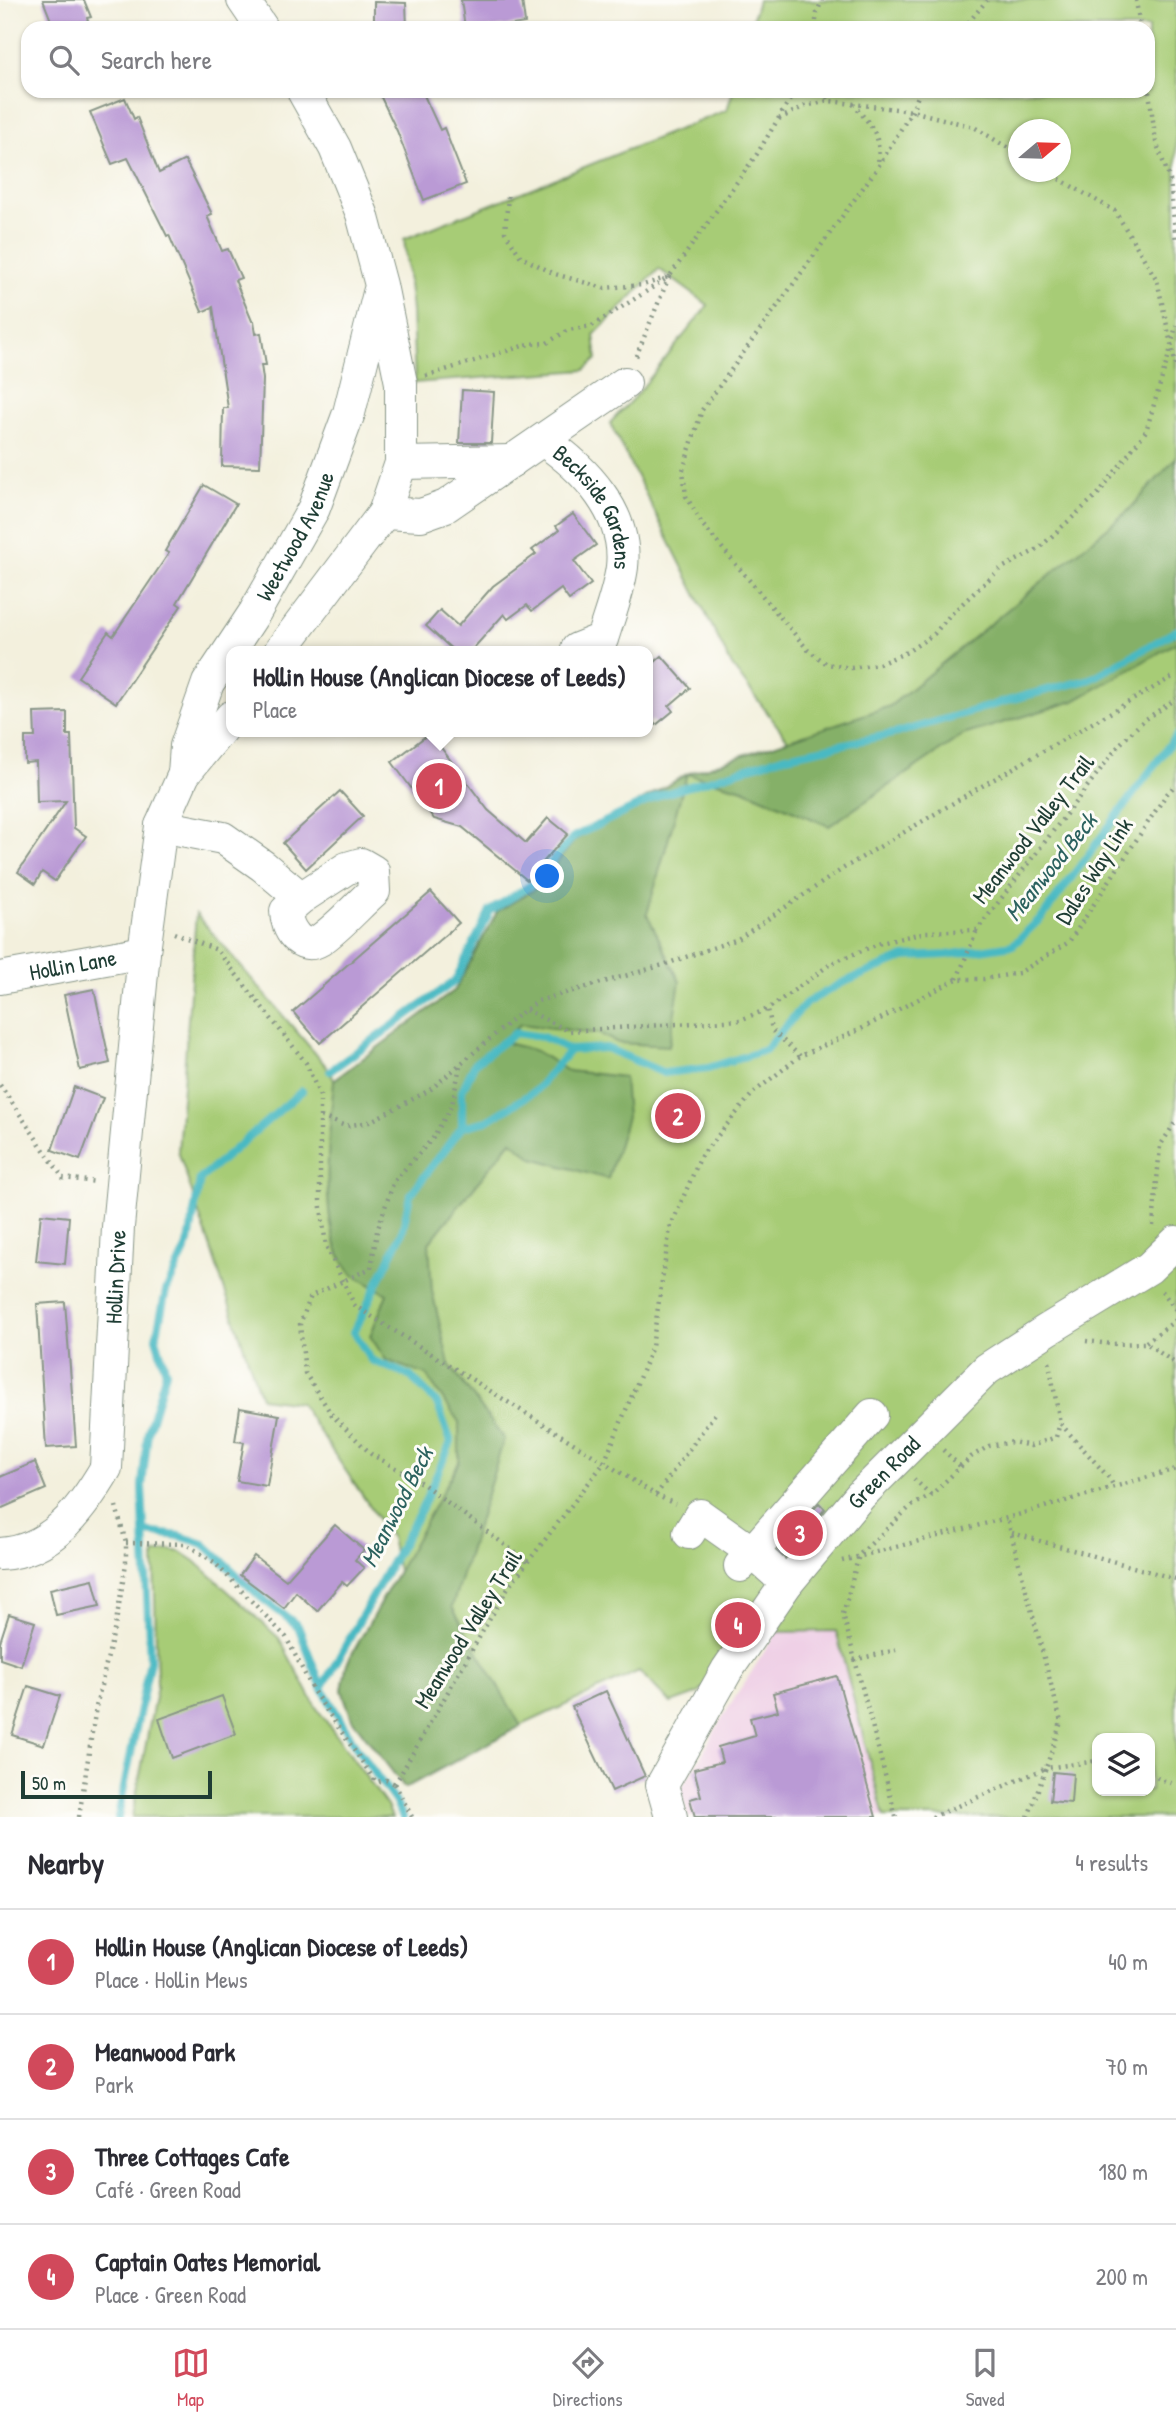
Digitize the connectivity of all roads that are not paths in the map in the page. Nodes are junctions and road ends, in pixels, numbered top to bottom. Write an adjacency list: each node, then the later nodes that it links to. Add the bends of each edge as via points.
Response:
1 (307, 98): 2 (street, Weetwood Avenue, via 362,214)
2 (381, 285): 6 (street, Weetwood Avenue, via 401,383); 8 (street, Weetwood Avenue, via 349,413 314,508)
3 (625, 383): 4 (street)
4 (543, 440): 5 (street); 10 (street, Beckside Gardens, via 588,476 621,540 622,566 602,639)
5 (512, 461): 6 (street); 7 (street, via 446,506 421,515)
6 (401, 463): 7 (street, Weetwood Avenue)
7 (384, 513): 9 (street, Weetwood Avenue)
8 (232, 646)
9 (284, 646)
10 (584, 646)
11 (226, 656): 13 (street, Weetwood Avenue, via 208,683 186,746)
12 (226, 724): 13 (street, Weetwood Avenue)
13 (184, 774): 14 (street, Weetwood Avenue)
14 (161, 827): 15 (street, via 223,838); 16 (street, Weetwood Avenue)
15 (301, 898)
16 (144, 952): 17 (street, Hollin Lane); 22 (street, Hollin Drive, via 122,1185 106,1468 64,1527)
17 (0, 978)
18 (1176, 1242): 23 (street, Green Road, via 1149,1269 987,1370 860,1496)
19 (872, 1415): 21 (street)
20 (694, 1524): 21 (street)
21 (746, 1559): 23 (street)
22 (3, 1560)
23 (787, 1583): 24 (street, Green Road, via 727,1670 662,1785)
24 (671, 1817)

